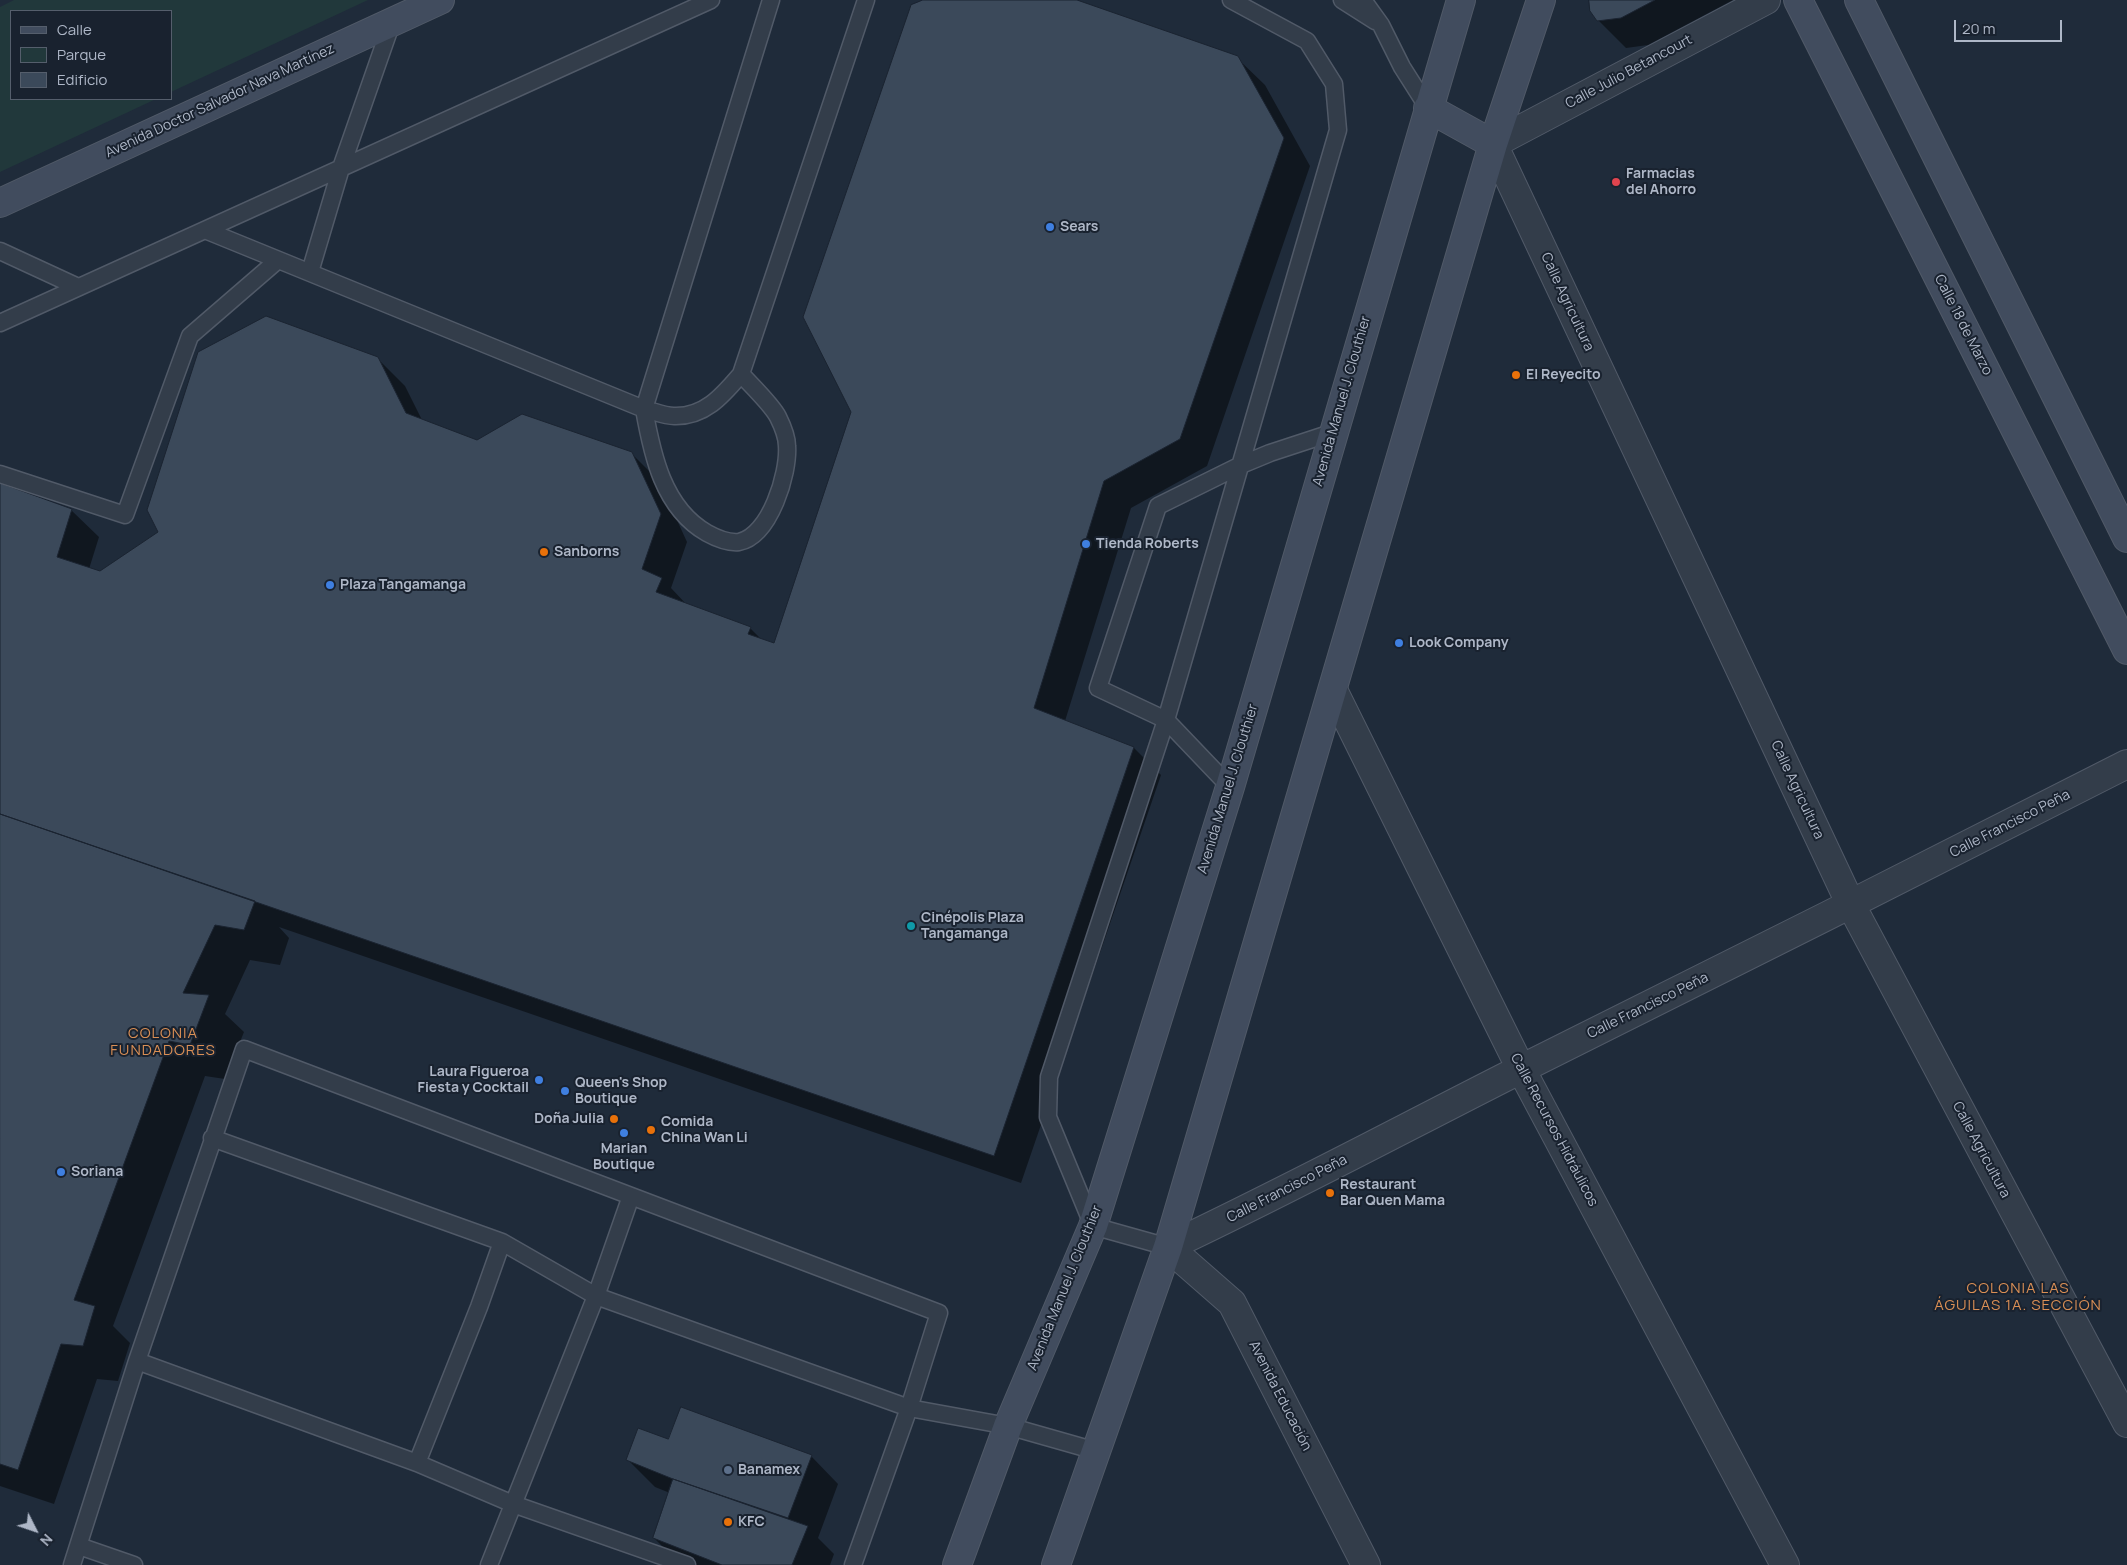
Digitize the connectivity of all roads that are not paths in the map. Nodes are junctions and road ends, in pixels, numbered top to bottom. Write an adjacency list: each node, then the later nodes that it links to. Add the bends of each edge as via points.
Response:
1 (440, 0): 14 (main road, Avenida Doctor Salvador Nava Martínez)
2 (711, 0): 18 (lane)
3 (771, 0): 27 (lane)
4 (866, 0): 26 (lane)
5 (1231, 0): 29 (lane, via 1307,42 1334,84 1338,130)
6 (1342, 0): 15 (lane)
7 (1363, 0): 15 (lane)
8 (1375, 0): 15 (lane)
9 (1461, 0): 16 (main road, Avenida Manuel J. Clouthier)
10 (1541, 0): 17 (main road)
11 (1766, 0): 17 (street, Calle Julio Betancourt)
12 (1798, 0): 32 (main road, Calle 18 de Marzo)
13 (1859, 0): 31 (main road)
14 (392, 22): 18 (lane); 19 (main road, Avenida Doctor Salvador Nava Martínez)
15 (1381, 25): 16 (lane)
16 (1428, 108): 17 (main road); 28 (main road, Avenida Manuel J. Clouthier)
17 (1492, 144): 33 (main road); 37 (street, Calle Agricultura)
18 (341, 168): 20 (lane); 23 (lane)
19 (0, 203)
20 (205, 230): 22 (lane); 24 (lane)
21 (0, 251): 24 (lane)
22 (278, 260): 23 (lane); 30 (lane, via 190,336 125,515)
23 (310, 272): 27 (lane)
24 (78, 287): 25 (lane)
25 (0, 323)
26 (741, 374): 27 (lane, via 719,400 697,413 673,416); 27 (lane, via 778,416 787,445 785,475 772,510 758,532 739,542 718,540 695,526 674,502 651,449)
27 (644, 409)
28 (1334, 432): 29 (lane); 36 (main road, Avenida Manuel J. Clouthier)
29 (1240, 465): 34 (lane); 34 (lane, via 1158,506 1098,688)
30 (0, 474)
31 (2127, 538)
32 (2127, 650)
33 (1333, 690): 38 (street, Calle Recursos Hidráulicos); 43 (main road)
34 (1166, 720): 36 (lane); 41 (lane, via 1049,1077 1048,1117)
35 (2127, 764): 37 (street, Calle Francisco Peña)
36 (1230, 787): 41 (main road, Avenida Manuel J. Clouthier)
37 (1851, 905): 38 (street, Calle Francisco Peña); 47 (street, Calle Agricultura)
38 (1522, 1069): 43 (street, Calle Francisco Peña); 61 (street, Calle Recursos Hidráulicos)
39 (212, 1138): 40 (lane, via 244,1049); 42 (lane); 45 (lane)
40 (631, 1196): 44 (lane); 46 (lane, via 939,1313)
41 (1093, 1226): 43 (lane); 48 (main road, Avenida Manuel J. Clouthier)
42 (502, 1242): 44 (lane); 50 (lane)
43 (1168, 1247): 49 (main road); 60 (street, Avenida Educación, via 1232,1302)
44 (596, 1296): 46 (lane); 51 (lane)
45 (137, 1361): 50 (lane); 52 (lane)
46 (909, 1408): 48 (lane); 57 (lane)
47 (2127, 1423)
48 (1008, 1426): 49 (lane); 58 (main road, Avenida Manuel J. Clouthier)
49 (1096, 1451): 59 (main road)
50 (417, 1463): 51 (lane)
51 (513, 1504): 55 (lane); 56 (lane)
52 (79, 1546): 53 (lane); 54 (lane)
53 (72, 1565)
54 (134, 1565)
55 (489, 1565)
56 (687, 1565)
57 (853, 1565)
58 (957, 1565)
59 (1056, 1565)
60 (1366, 1565)
61 (1785, 1565)

